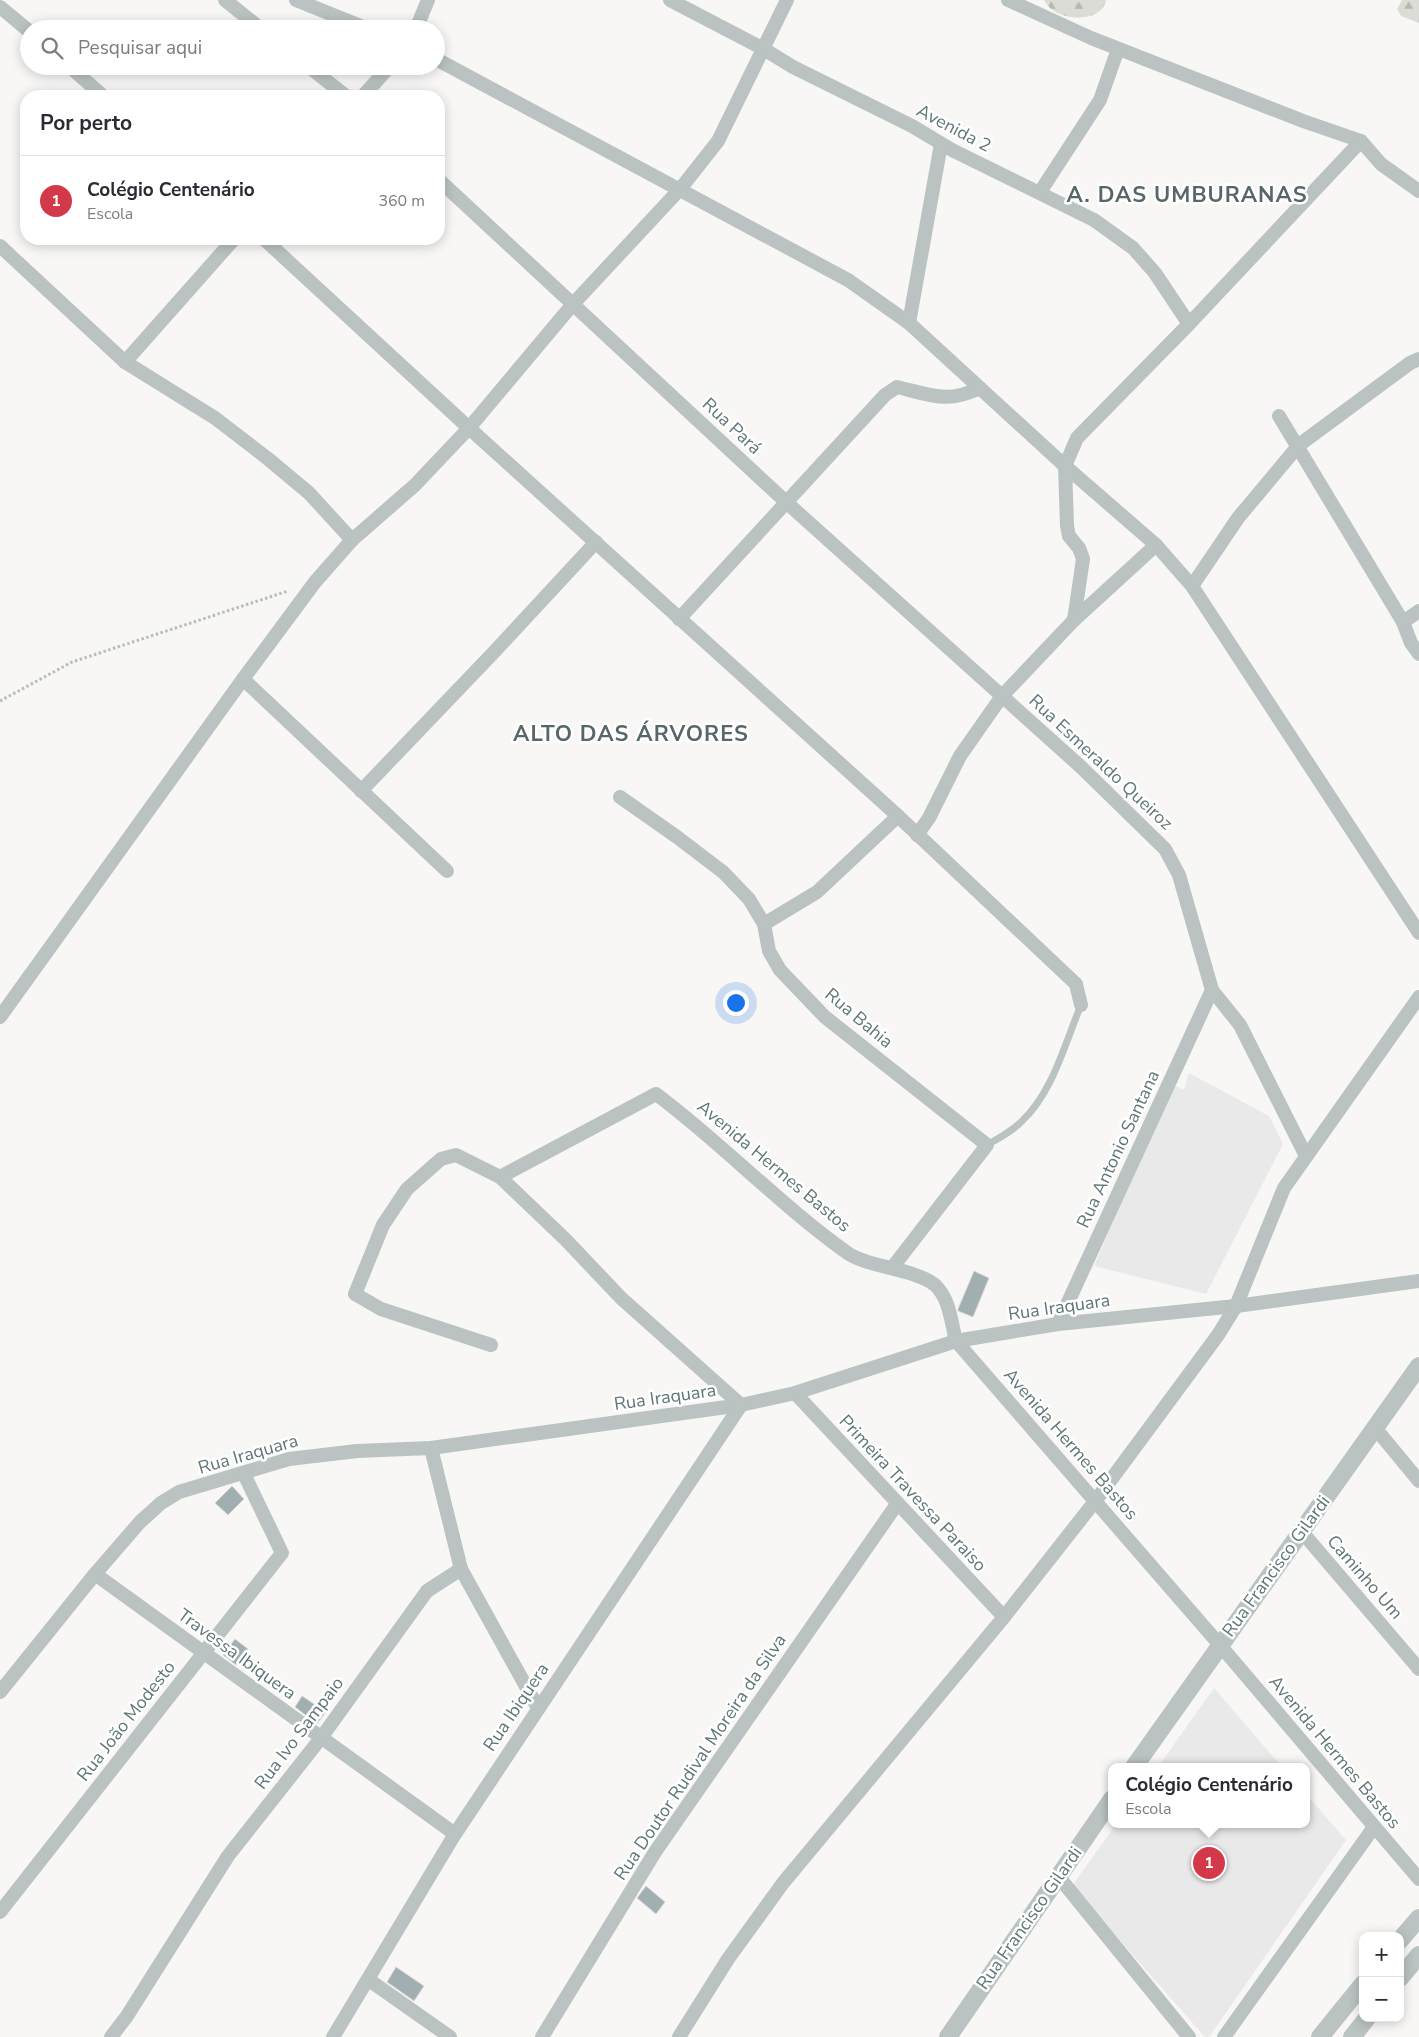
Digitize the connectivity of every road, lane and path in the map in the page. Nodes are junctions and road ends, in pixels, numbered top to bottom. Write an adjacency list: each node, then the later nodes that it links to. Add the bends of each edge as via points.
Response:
1 (225, 0): 8 (street)
2 (296, 0): 9 (street)
3 (428, 0): 10 (street)
4 (670, 0): 12 (street, Avenida 2)
5 (787, 0): 12 (street)
6 (1008, 0): 13 (street)
7 (0, 6): 11 (street)
8 (250, 20)
9 (346, 20)
10 (420, 20)
11 (20, 23)
12 (762, 48): 22 (street, Avenida 2); 24 (street, via 718,140)
13 (1118, 48): 21 (street); 26 (street, via 1100,100)
14 (445, 64): 24 (street)
15 (79, 75): 18 (street)
16 (319, 75): 19 (street)
17 (382, 75): 20 (street)
18 (96, 90)
19 (338, 90)
20 (368, 90)
21 (1361, 141): 25 (street, via 1381,164); 32 (street)
22 (941, 144): 26 (street, Avenida 2); 31 (street)
23 (445, 186): 30 (street, Rua Pará)
24 (681, 188): 30 (street); 31 (street, via 848,280)
25 (1419, 191)
26 (1040, 192): 32 (street, Avenida 2, via 1094,220 1133,248 1155,273)
27 (229, 245): 34 (street)
28 (271, 245): 37 (street)
29 (0, 246): 34 (street)
30 (573, 304): 37 (street); 40 (street, Rua Pará)
31 (909, 323): 35 (street)
32 (1189, 324): 39 (street, via 1077,438)
33 (1419, 359): 38 (street)
34 (125, 362): 41 (street, via 214,418 267,458 309,493)
35 (980, 388): 39 (street); 40 (street, via 948,399 897,387 885,395)
36 (1279, 416): 38 (street)
37 (469, 428): 41 (street, via 415,485); 42 (street)
38 (1299, 445): 45 (street, via 1238,518); 49 (street)
39 (1065, 466): 43 (street); 48 (street, via 1069,536 1084,559)
40 (786, 502): 47 (street); 52 (street, Rua Pará)
41 (352, 540): 44 (street)
42 (596, 542): 47 (street); 54 (street)
43 (1156, 544): 45 (street); 48 (street)
44 (316, 582): 51 (street); 53 (path, via 72,662)
45 (1192, 586): 60 (street)
46 (1419, 610): 49 (street)
47 (679, 619): 56 (street)
48 (1074, 620): 52 (street)
49 (1403, 622): 50 (street)
50 (1419, 654)
51 (243, 679): 54 (street); 64 (street)
52 (1002, 696): 57 (street, via 960,756); 61 (street, Rua Esmeraldo Queiroz, via 1165,849 1179,875)
53 (0, 701)
54 (361, 791): 58 (street)
55 (620, 797): 59 (street, Rua Bahia, via 723,872 749,899)
56 (898, 816): 57 (street); 59 (street, via 817,892)
57 (917, 835): 63 (street, via 1076,984)
58 (447, 871)
59 (764, 924): 65 (street, Rua Bahia, via 769,951 780,970 825,1017)
60 (1419, 933)
61 (1212, 990): 66 (street, Rua Esmeraldo Queiroz, via 1240,1025); 71 (street, Rua Antonio Santana)
62 (1419, 997): 66 (street)
63 (1081, 1005): 65 (lane, via 1046,1087 1031,1112 1021,1123)
64 (0, 1017)
65 (988, 1145): 68 (street)
66 (1306, 1156): 70 (street, via 1284,1188)
67 (500, 1178): 68 (street, Avenida Hermes Bastos, via 656,1094 851,1256); 73 (street, via 456,1155 441,1159 407,1189 382,1225 355,1294 381,1309); 76 (street, via 621,1298)
68 (892, 1268): 72 (street, Avenida Hermes Bastos, via 933,1284 945,1295)
69 (1419, 1281): 70 (street, Rua Iraquara)
70 (1236, 1306): 71 (street, Rua Iraquara); 81 (street)
71 (1058, 1324): 72 (street, Rua Iraquara)
72 (956, 1341): 75 (street, Rua Iraquara); 81 (street, Avenida Hermes Bastos)
73 (491, 1345)
74 (1419, 1366): 77 (street, Rua Francisco Gilardi)
75 (795, 1393): 76 (street, Rua Iraquara); 82 (street, Primeira Travessa Paraiso)
76 (741, 1405): 78 (street, Rua Iraquara); 91 (street, Rua Ibiquera)
77 (1376, 1429): 80 (street); 83 (street, Rua Francisco Gilardi)
78 (431, 1448): 79 (street, Rua Iraquara, via 289,1458); 84 (street)
79 (244, 1474): 85 (street, Rua Iraquara, via 179,1492 162,1503 140,1522); 88 (street, Rua João Modesto, via 282,1553)
80 (1419, 1481)
81 (1096, 1500): 86 (street); 87 (street, Avenida Hermes Bastos)
82 (897, 1504): 86 (street, Primeira Travessa Paraiso); 110 (street, Rua Doutor Rudival Moreira da Silva, via 655,1852)
83 (1302, 1532): 87 (street, Rua Francisco Gilardi); 89 (street, Caminho Um)
84 (461, 1569): 91 (street); 92 (street, Rua Ivo Sampaio, via 427,1591)
85 (95, 1574): 88 (street, Travessa Ibiquera); 90 (street, Rua Iraquara)
86 (1004, 1617): 111 (street, via 783,1883 728,1959)
87 (1219, 1644): 93 (street, Rua Francisco Gilardi); 95 (street, Avenida Hermes Bastos)
88 (204, 1652): 92 (street, Travessa Ibiquera); 99 (street, Rua João Modesto)
89 (1419, 1669)
90 (0, 1692)
91 (538, 1708): 96 (street, Rua Ibiquera)
92 (322, 1738): 96 (street, Travessa Ibiquera); 107 (street, Rua Ivo Sampaio, via 228,1856 128,2016)
93 (1137, 1763)
94 (1108, 1805): 97 (street, Rua Francisco Gilardi)
95 (1374, 1827): 98 (street, Avenida Hermes Bastos); 114 (street)
96 (455, 1834): 104 (street, Rua Ibiquera)
97 (1058, 1876): 112 (street, Rua Francisco Gilardi); 113 (street)
98 (1419, 1880)
99 (0, 1912)
100 (1419, 1918): 101 (street)
101 (1404, 1935)
102 (1419, 1955): 103 (street)
103 (1401, 1977)
104 (369, 1980): 108 (street, Rua Ibiquera); 109 (street)
105 (1359, 1989): 115 (street)
106 (1364, 2022): 116 (street)
107 (111, 2037)
108 (334, 2037)
109 (450, 2037)
110 (542, 2037)
111 (679, 2037)
112 (948, 2037)
113 (1189, 2037)
114 (1224, 2037)
115 (1320, 2037)
116 (1352, 2037)

